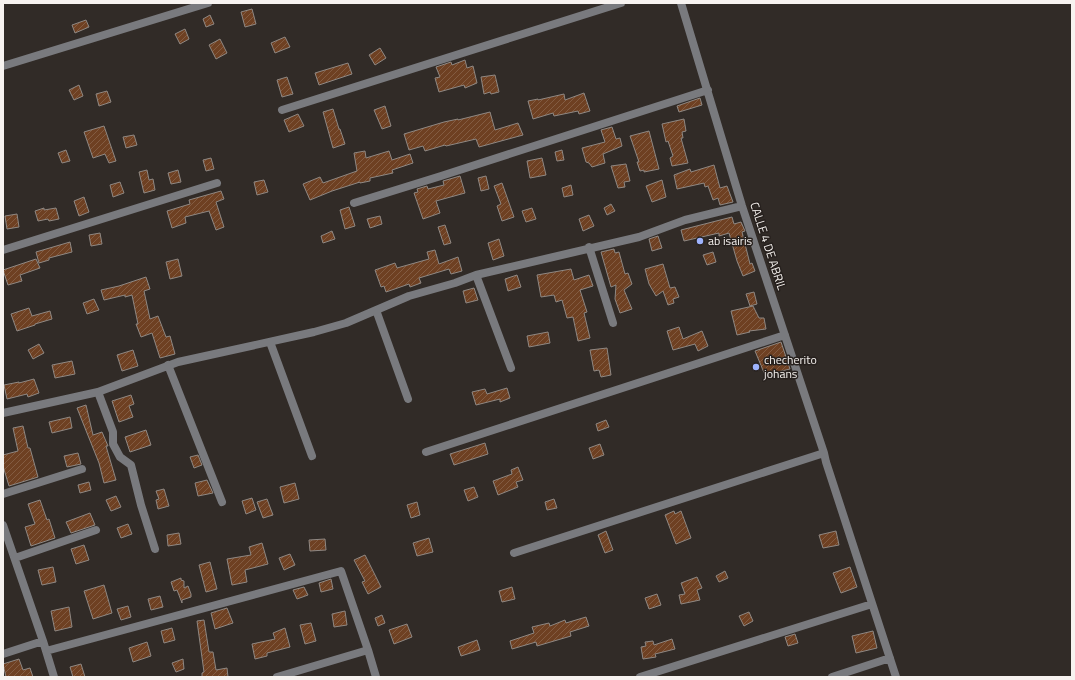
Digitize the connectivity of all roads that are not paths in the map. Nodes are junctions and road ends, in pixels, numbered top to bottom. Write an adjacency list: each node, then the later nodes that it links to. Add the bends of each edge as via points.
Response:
1 (208, 3): 4 (street)
2 (621, 3): 6 (street)
3 (681, 3): 5 (street, CALLE 4 DE ABRIL)
4 (3, 66)
5 (708, 90): 8 (street); 9 (street, CALLE 4 DE ABRIL)
6 (282, 110)
7 (217, 183): 11 (street)
8 (354, 202)
9 (742, 206): 10 (street, via 686,220 639,237); 15 (street, CALLE 4 DE ABRIL)
10 (589, 247): 12 (street); 14 (street)
11 (3, 250)
12 (476, 275): 13 (street, via 409,296); 18 (street)
13 (376, 310): 16 (street, via 346,323); 20 (street)
14 (613, 323)
15 (785, 335): 22 (street); 23 (street, CALLE 4 DE ABRIL)
16 (270, 342): 17 (street); 24 (street)
17 (168, 365): 19 (street); 27 (street)
18 (511, 368)
19 (98, 392): 21 (street); 30 (street, via 113,432 113,444 120,457 132,465)
20 (408, 399)
21 (3, 413)
22 (426, 452)
23 (824, 453): 31 (street); 33 (street, CALLE 4 DE ABRIL)
24 (312, 456)
25 (82, 469): 26 (street)
26 (3, 494)
27 (222, 502)
28 (3, 525): 32 (street)
29 (96, 530): 32 (street)
30 (155, 549)
31 (514, 553)
32 (15, 558): 34 (street)
33 (872, 604): 38 (street, CALLE 4 DE ABRIL); 42 (street)
34 (43, 641): 36 (street); 37 (street)
35 (368, 650): 36 (street, via 341,570); 40 (street); 41 (street)
36 (46, 651): 39 (street)
37 (3, 654)
38 (890, 658): 43 (street); 44 (street, CALLE 4 DE ABRIL)
39 (54, 677)
40 (277, 677)
41 (376, 677)
42 (640, 677)
43 (832, 677)
44 (896, 677)

